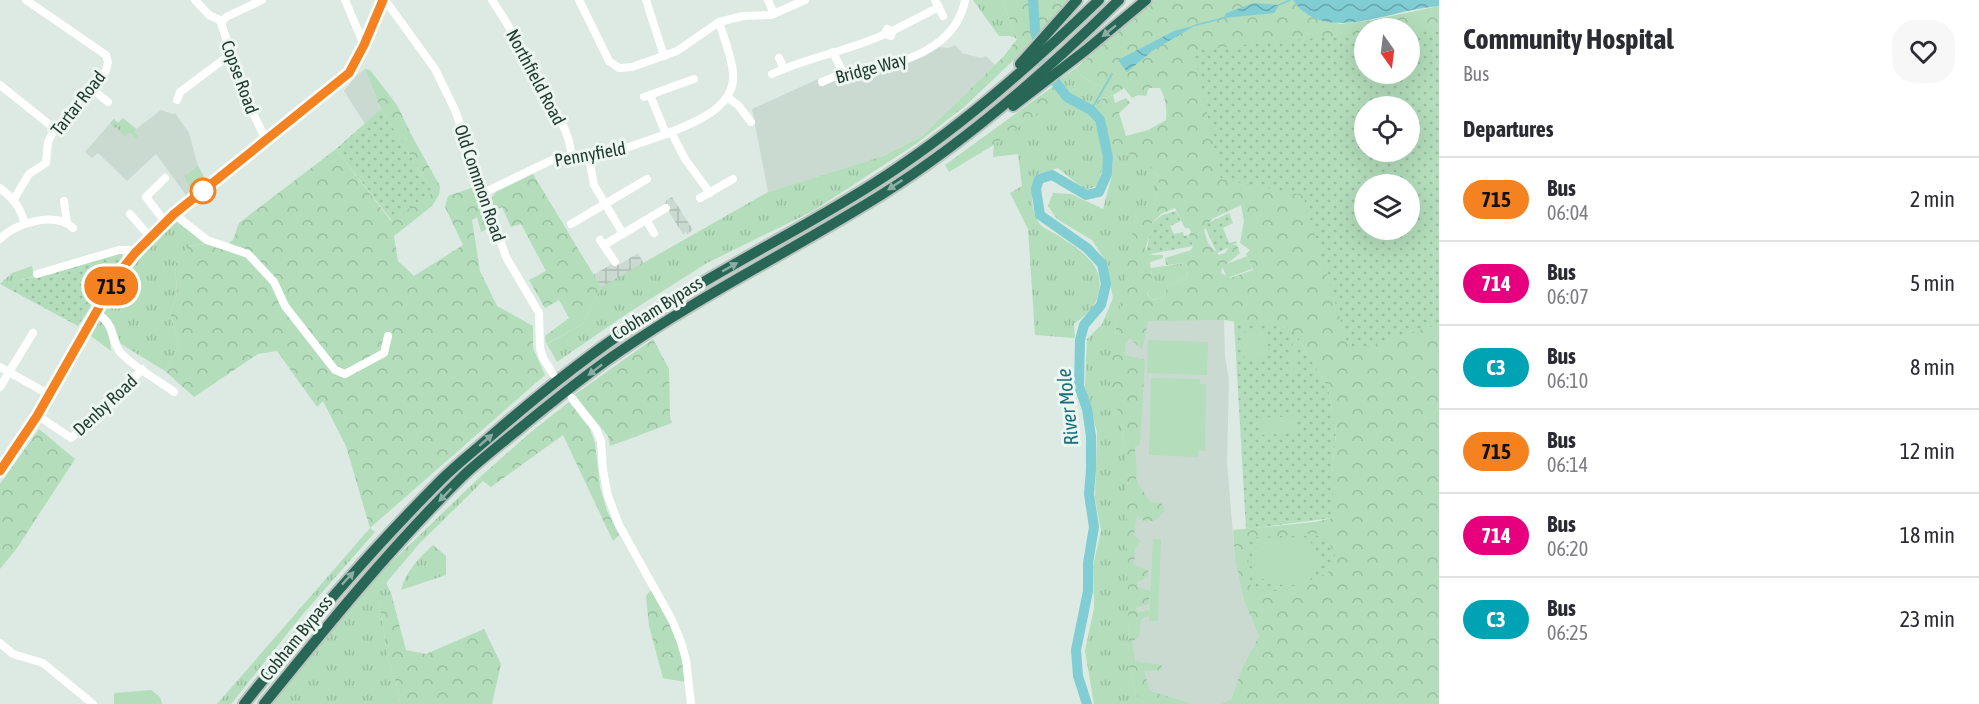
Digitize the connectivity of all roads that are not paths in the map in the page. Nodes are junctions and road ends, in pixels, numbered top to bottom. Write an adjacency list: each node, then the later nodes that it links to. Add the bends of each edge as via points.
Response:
1 (26, 0): 35 (street, Tartar Road, via 106,55 106,71)
2 (195, 0): 19 (street, via 209,15)
3 (262, 0): 19 (street, Copse Road)
4 (345, 0): 21 (street)
5 (384, 0): 22 (main road); 50 (street, Old Common Road, via 445,88)
6 (492, 0): 44 (street, Northfield Road, via 519,40 560,121)
7 (579, 0): 26 (street, via 614,66 629,68)
8 (646, 0): 26 (street)
9 (768, 0): 17 (street)
10 (805, 0): 17 (street)
11 (965, 0): 31 (street, Bridge Way, via 955,24 932,47 901,61)
12 (1077, 0): 29 (highway)
13 (1099, 0): 29 (highway, Cobham Bypass)
14 (1119, 0): 36 (highway, Cobham Bypass)
15 (1146, 0): 36 (highway, one-way to 36, via 1071,62)
16 (937, 4): 18 (street); 24 (street, via 889,33)
17 (774, 14): 20 (street, via 737,16)
18 (943, 16)
19 (222, 21): 25 (street, Copse Road)
20 (719, 22): 26 (street); 38 (street, via 733,72)
21 (356, 25): 22 (street); 23 (street)
22 (371, 29): 23 (main road)
23 (364, 45): 43 (main road, via 345,77)
24 (833, 52): 28 (street); 31 (street)
25 (231, 54): 37 (street); 43 (street, Copse Road)
26 (664, 56)
27 (779, 58): 28 (street)
28 (784, 69): 30 (street)
29 (1017, 72): 85 (highway, Cobham Bypass, one-way to 29, via 339,588 442,478 522,409 636,323 876,183 978,108)
30 (772, 74)
31 (843, 74): 33 (street, Bridge Way)
32 (693, 79): 42 (street, via 647,96)
33 (822, 82)
34 (0, 86): 41 (street)
35 (91, 88): 39 (street); 41 (street, Tartar Road)
36 (1028, 90): 86 (highway, Cobham Bypass, one-way to 86, via 842,219 686,308 615,354 538,413 465,474 396,545)
37 (176, 94)
38 (727, 97): 40 (street); 42 (street, Pennyfield, via 717,108)
39 (108, 102)
40 (751, 122)
41 (55, 129): 53 (street, Tartar Road, via 48,142 46,163 29,174)
42 (669, 133): 45 (street, Pennyfield); 51 (street)
43 (266, 140): 58 (main road)
44 (571, 156): 45 (street, Pennyfield); 50 (street, Pennyfield, via 548,161)
45 (589, 158): 55 (street, via 592,180)
46 (165, 178): 60 (street, via 146,197)
47 (647, 179): 55 (street)
48 (733, 179): 51 (street)
49 (0, 188): 53 (street)
50 (483, 193): 76 (street, Old Common Road, via 506,257 539,313 540,348)
51 (710, 193): 52 (street)
52 (700, 198)
53 (14, 199): 61 (street)
54 (64, 201): 61 (street, via 70,226 42,220)
55 (605, 204): 62 (street, via 587,219); 64 (street)
56 (666, 208): 59 (street)
57 (130, 214): 65 (street)
58 (174, 214): 60 (main road); 72 (street, via 207,240 248,254 274,282 285,306 335,370 345,374 384,352)
59 (646, 220): 63 (street); 64 (street)
60 (165, 222): 65 (main road)
61 (25, 224): 66 (street)
62 (571, 224)
63 (654, 233)
64 (623, 234): 68 (street, via 602,243)
65 (150, 237): 67 (main road)
66 (0, 239)
67 (135, 253): 69 (street, via 119,250); 70 (main road)
68 (615, 262)
69 (37, 274)
70 (96, 313): 74 (street, via 110,325 121,352); 79 (main road)
71 (33, 333): 75 (street)
72 (388, 336)
73 (0, 367): 75 (street)
74 (142, 369): 78 (street); 81 (street, Denby Road, via 108,407 71,438)
75 (9, 372): 77 (street); 79 (street)
76 (553, 374)
77 (0, 387)
78 (174, 392)
79 (48, 394): 81 (main road)
80 (572, 398): 87 (street, via 596,429 611,506 681,642)
81 (37, 416): 82 (main road)
82 (0, 471)
83 (0, 643): 84 (street, via 13,654 43,663)
84 (93, 704)
85 (244, 704)
86 (264, 704)
87 (691, 704)

